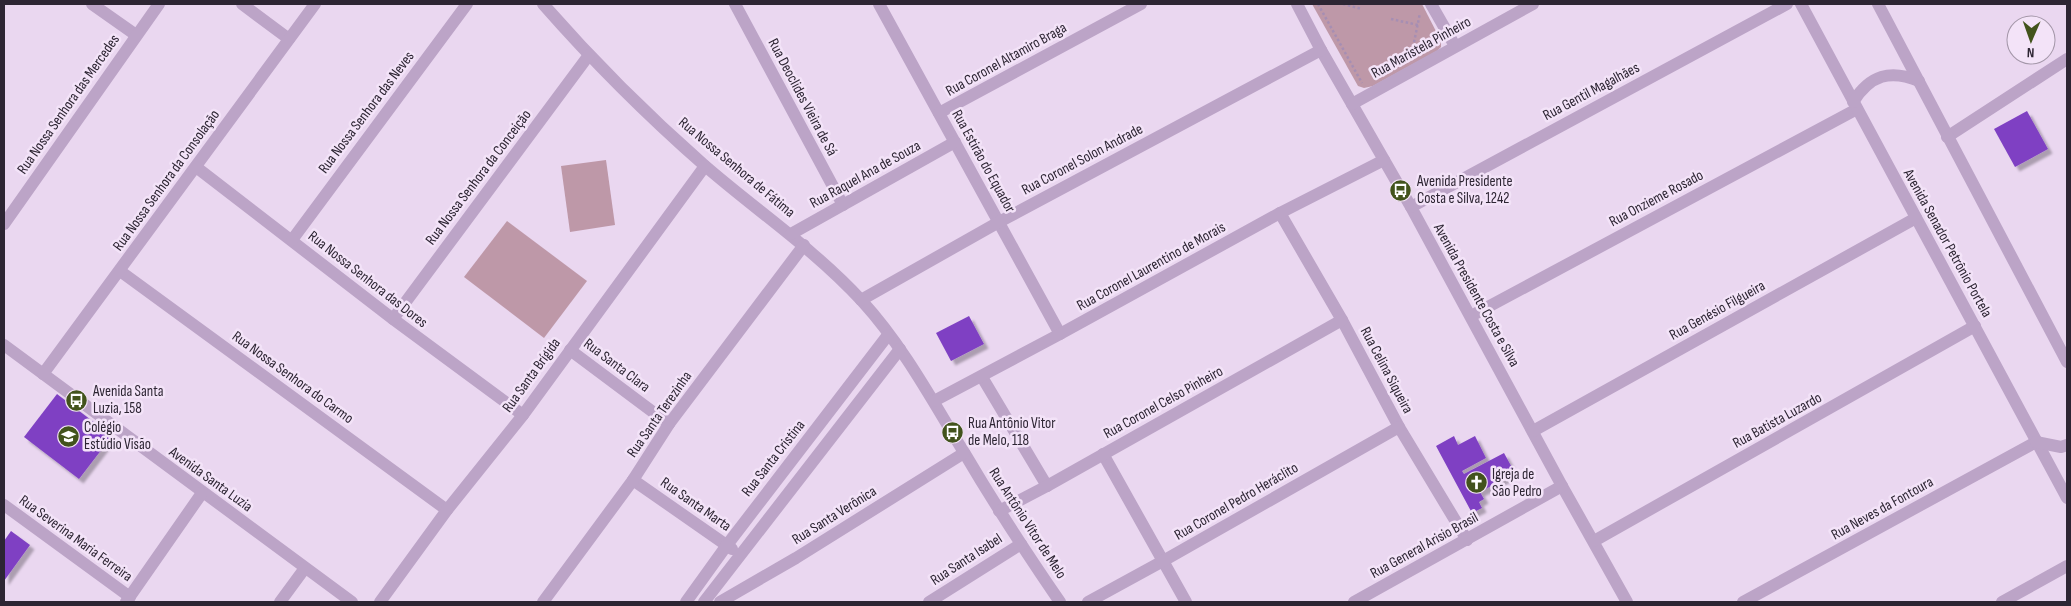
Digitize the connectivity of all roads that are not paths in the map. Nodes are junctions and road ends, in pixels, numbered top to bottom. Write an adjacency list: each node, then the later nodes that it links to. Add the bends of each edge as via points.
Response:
1 (92, 4): 16 (street)
2 (159, 4): 16 (street, Rua Nossa Senhora das Mercedes)
3 (242, 4): 17 (street)
4 (315, 4): 17 (street, Rua Nossa Senhora da Consolação)
5 (467, 4): 38 (street, Rua Nossa Senhora das Neves)
6 (543, 4): 20 (street, Rua Nossa Senhora de Fátima)
7 (735, 4): 31 (street, Rua Deoclides Vieira de Sá)
8 (879, 4): 25 (street, Rua Estirão do Equador)
9 (1141, 4): 25 (street, Rua Coronel Altamiro Braga)
10 (1297, 4): 19 (street, Avenida Presidente Costa e Silva)
11 (1431, 4): 18 (street)
12 (1533, 4): 18 (street, Rua Maristela Pinheiro)
13 (1787, 4): 32 (street, Rua Gentil Magalhães)
14 (1801, 4): 24 (street, Avenida Senador Petrônio Portela)
15 (1878, 4): 22 (street)
16 (136, 35): 36 (street, Rua Nossa Senhora das Mercedes)
17 (288, 39): 30 (street, Rua Nossa Senhora da Consolação)
18 (1455, 46): 23 (street, Rua Maristela Pinheiro)
19 (1321, 50): 23 (street, Avenida Presidente Costa e Silva); 35 (street, Rua Coronel Solon Andrade)
20 (589, 55): 29 (street, Rua Nossa Senhora de Fátima); 43 (street, Rua Nossa Senhora da Conceição)
21 (2067, 59): 26 (street)
22 (1919, 81): 24 (street, via 1893,74 1881,76 1866,85); 26 (street)
23 (1352, 104): 28 (street, Avenida Presidente Costa e Silva)
24 (1855, 106): 34 (street, Avenida Senador Petrônio Portela); 42 (street, Rua Onzieme Rosado)
25 (939, 113): 27 (street, Rua Estirão do Equador)
26 (1947, 137): 51 (street)
27 (955, 142): 31 (street, Rua Raquel Ana de Souza); 35 (street, Rua Estirão do Equador)
28 (1384, 160): 32 (street, Avenida Presidente Costa e Silva); 33 (street, Rua Coronel Laurentino de Morais)
29 (705, 166): 37 (street, Rua Nossa Senhora de Fátima); 50 (street, Rua Santa Brígida)
30 (196, 167): 38 (street, Rua Nossa Senhora das Dores); 40 (street, Rua Nossa Senhora da Consolação)
31 (843, 205): 37 (street, Rua Raquel Ana de Souza)
32 (1411, 207): 42 (street, Avenida Presidente Costa e Silva)
33 (1280, 213): 44 (street, Rua Celina Siqueira); 47 (street, Rua Coronel Laurentino de Morais)
34 (1916, 218): 45 (street, Avenida Senador Petrônio Portela); 58 (street, Rua Genésio Filgueira)
35 (999, 222): 41 (street, Rua Coronel Solon Andrade); 47 (street, Rua Estirão do Equador)
36 (4, 224)
37 (791, 234): 39 (street, Rua Nossa Senhora de Fátima)
38 (292, 240): 43 (street, Rua Nossa Senhora das Dores)
39 (804, 245): 41 (street, Rua Nossa Senhora de Fátima); 56 (street, Rua Santa Terezinha)
40 (120, 271): 52 (street, Rua Nossa Senhora da Consolação); 69 (street, Rua Nossa Senhora do Carmo)
41 (861, 300): 46 (street, Rua Nossa Senhora de Fátima)
42 (1471, 316): 58 (street, Avenida Presidente Costa e Silva)
43 (393, 319): 55 (street, Rua Nossa Senhora das Dores)
44 (1342, 320): 57 (street, Rua Celina Siqueira); 62 (street, Rua Coronel Celso Pinheiro)
45 (1975, 326): 59 (street, Avenida Senador Petrônio Portela); 72 (street, Rua Batista Luzardo)
46 (888, 334): 49 (street, Rua Antônio Vitor de Melo); 74 (street, Rua Santa Cristina)
47 (1060, 334): 53 (street, Rua Coronel Laurentino de Morais)
48 (4, 345): 52 (street, Avenida Santa Luzia)
49 (900, 349): 54 (street, Rua Antônio Vitor de Melo); 75 (street)
50 (570, 350): 55 (street, Rua Santa Brígida); 56 (street, Rua Santa Clara)
51 (2067, 362)
52 (43, 374): 66 (street, Avenida Santa Luzia)
53 (982, 377): 54 (street, Rua Coronel Laurentino de Morais); 64 (street)
54 (934, 402): 61 (street, Rua Antônio Vitor de Melo)
55 (523, 415): 69 (street, Rua Santa Brígida)
56 (669, 424): 63 (street, Rua Santa Terezinha)
57 (1399, 427): 71 (street, Rua Celina Siqueira); 76 (street, Rua Coronel Pedro Heráclito)
58 (1533, 431): 65 (street, Avenida Presidente Costa e Silva)
59 (2036, 442): 60 (street, via 2061,447); 67 (street, Avenida Senador Petrônio Portela); 94 (street, Rua Neves da Fontoura)
60 (2067, 445)
61 (964, 453): 70 (street, Rua Antônio Vitor de Melo); 79 (street, Rua Santa Verônica)
62 (1103, 454): 64 (street, Rua Coronel Celso Pinheiro); 76 (street)
63 (633, 480): 74 (street, Rua Santa Marta); 85 (street, Rua Santa Terezinha)
64 (1046, 486): 70 (street, Rua Coronel Celso Pinheiro)
65 (1562, 486): 71 (street, Rua General Arisio Brasil); 72 (street, Avenida Presidente Costa e Silva)
66 (202, 493): 78 (street, Avenida Santa Luzia); 80 (street)
67 (2067, 498)
68 (4, 505): 80 (street, Rua Severina Maria Ferreira)
69 (447, 510): 84 (street, Rua Santa Brígida)
70 (999, 511): 73 (street, Rua Antônio Vitor de Melo)
71 (1467, 540): 93 (street, Rua General Arisio Brasil)
72 (1594, 542): 81 (street, Avenida Presidente Costa e Silva)
73 (1021, 544): 89 (street, Rua Santa Isabel); 90 (street, Rua Antônio Vitor de Melo)
74 (727, 545): 75 (street, Rua Santa Marta); 86 (street, Rua Santa Cristina)
75 (740, 554): 87 (street)
76 (1163, 562): 91 (street, Rua Coronel Pedro Heráclito); 92 (street)
77 (2067, 566): 95 (street)
78 (305, 568): 82 (street); 83 (street, Avenida Santa Luzia)
79 (734, 599): 88 (street, Rua Santa Verônica)
80 (128, 600)
81 (1623, 601)
82 (280, 602)
83 (352, 602)
84 (380, 602)
85 (543, 602)
86 (686, 602)
87 (704, 602)
88 (720, 602)
89 (929, 602)
90 (1060, 602)
91 (1088, 602)
92 (1186, 602)
93 (1354, 602)
94 (1743, 602)
95 (2002, 602)

